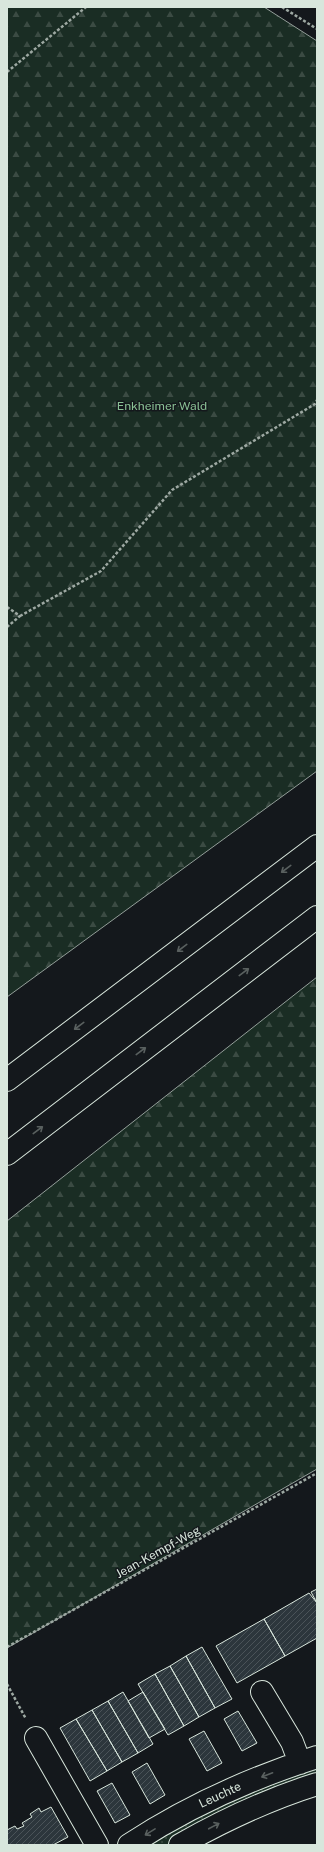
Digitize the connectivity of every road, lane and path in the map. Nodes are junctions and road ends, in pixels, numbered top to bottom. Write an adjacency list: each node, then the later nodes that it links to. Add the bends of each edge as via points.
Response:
1 (86, 7): 4 (path)
2 (282, 7): 3 (path)
3 (317, 29)
4 (7, 72)
5 (317, 400): 7 (path, via 315,404 172,490 101,571)
6 (7, 607): 7 (path)
7 (20, 616): 8 (path)
8 (7, 627)
9 (317, 846): 11 (main road, one-way to 11)
10 (317, 917): 12 (main road, one-way to 10)
11 (7, 1080)
12 (7, 1154)
13 (317, 1473): 14 (path, Jean-Kempf-Weg)
14 (7, 1647)
15 (7, 1684): 17 (path)
16 (262, 1692): 18 (main road, via 292,1742)
17 (36, 1738): 20 (main road)
18 (308, 1760): 21 (main road, Leuchte, one-way to 21, via 246,1783 186,1810)
19 (317, 1784): 22 (main road, one-way to 19, via 262,1804)
20 (97, 1845)
21 (129, 1845)
22 (180, 1845)

